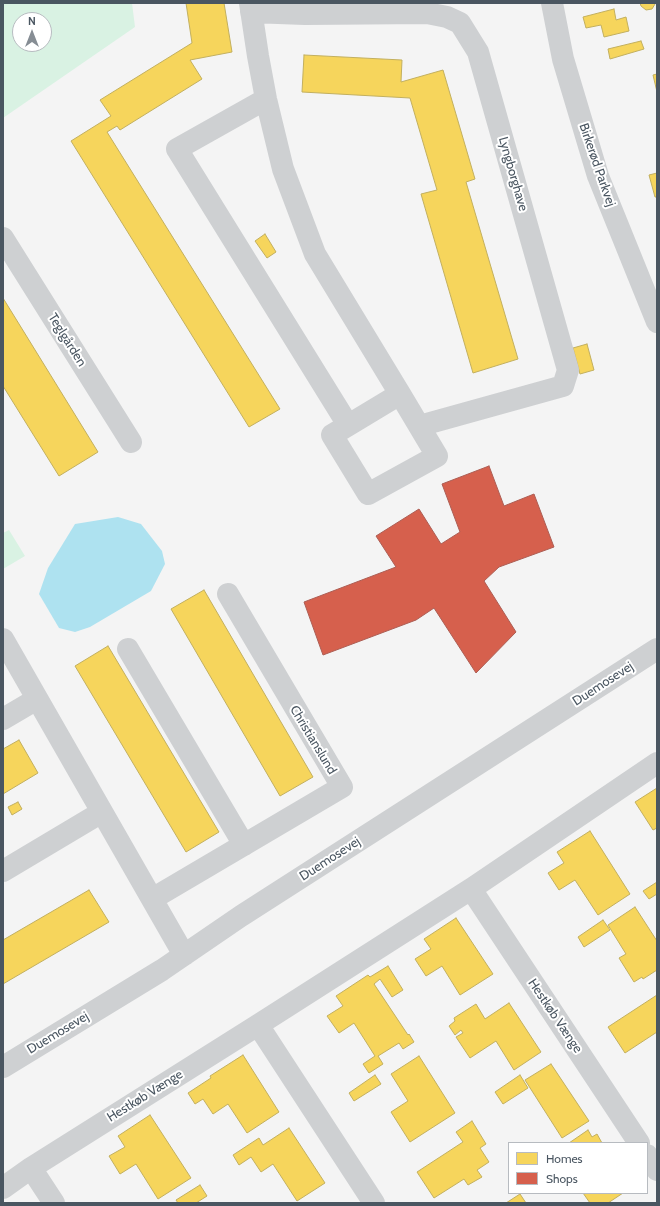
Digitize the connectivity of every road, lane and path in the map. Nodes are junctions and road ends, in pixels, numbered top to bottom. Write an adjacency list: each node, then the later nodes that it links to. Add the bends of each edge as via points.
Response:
1 (552, 3): 5 (street, Birkerød Parkvej, via 563,58 598,176)
2 (251, 7): 3 (street, Lyngborghave); 8 (street, Lyngborghave, via 305,14 427,13 460,23 478,52 568,370 563,386)
3 (266, 98): 6 (street, Lyngborghave, via 283,169 315,254); 7 (street, via 177,149)
4 (3, 238): 9 (street, Teglgården)
5 (657, 322)
6 (400, 394): 7 (street, Lyngborghave); 8 (street, Lyngborghave)
7 (348, 424): 8 (street, Lyngborghave, via 332,435 368,494 437,456)
8 (419, 426)
9 (131, 442)
10 (228, 594): 18 (street, Christianslund, via 342,788)
11 (3, 639): 14 (street)
12 (128, 649): 18 (street)
13 (657, 649): 22 (street, Duemosevej)
14 (38, 699): 15 (street); 17 (street)
15 (3, 719)
16 (657, 763): 20 (street, Hestkøb Vænge)
17 (102, 812): 19 (street); 21 (street)
18 (244, 845): 21 (street, Christianslund)
19 (3, 871)
20 (471, 889): 23 (street, Hestkøb Vænge); 25 (street, Hestkøb Vænge)
21 (152, 899): 22 (street)
22 (184, 955): 24 (street, Duemosevej)
23 (258, 1025): 27 (street, Hestkøb Vænge); 31 (street)
24 (3, 1067)
25 (638, 1142)
26 (648, 1156): 28 (street)
27 (31, 1168): 29 (street, Hestkøb Vænge); 30 (street)
28 (657, 1170)
29 (3, 1188)
30 (54, 1203)
31 (374, 1203)

